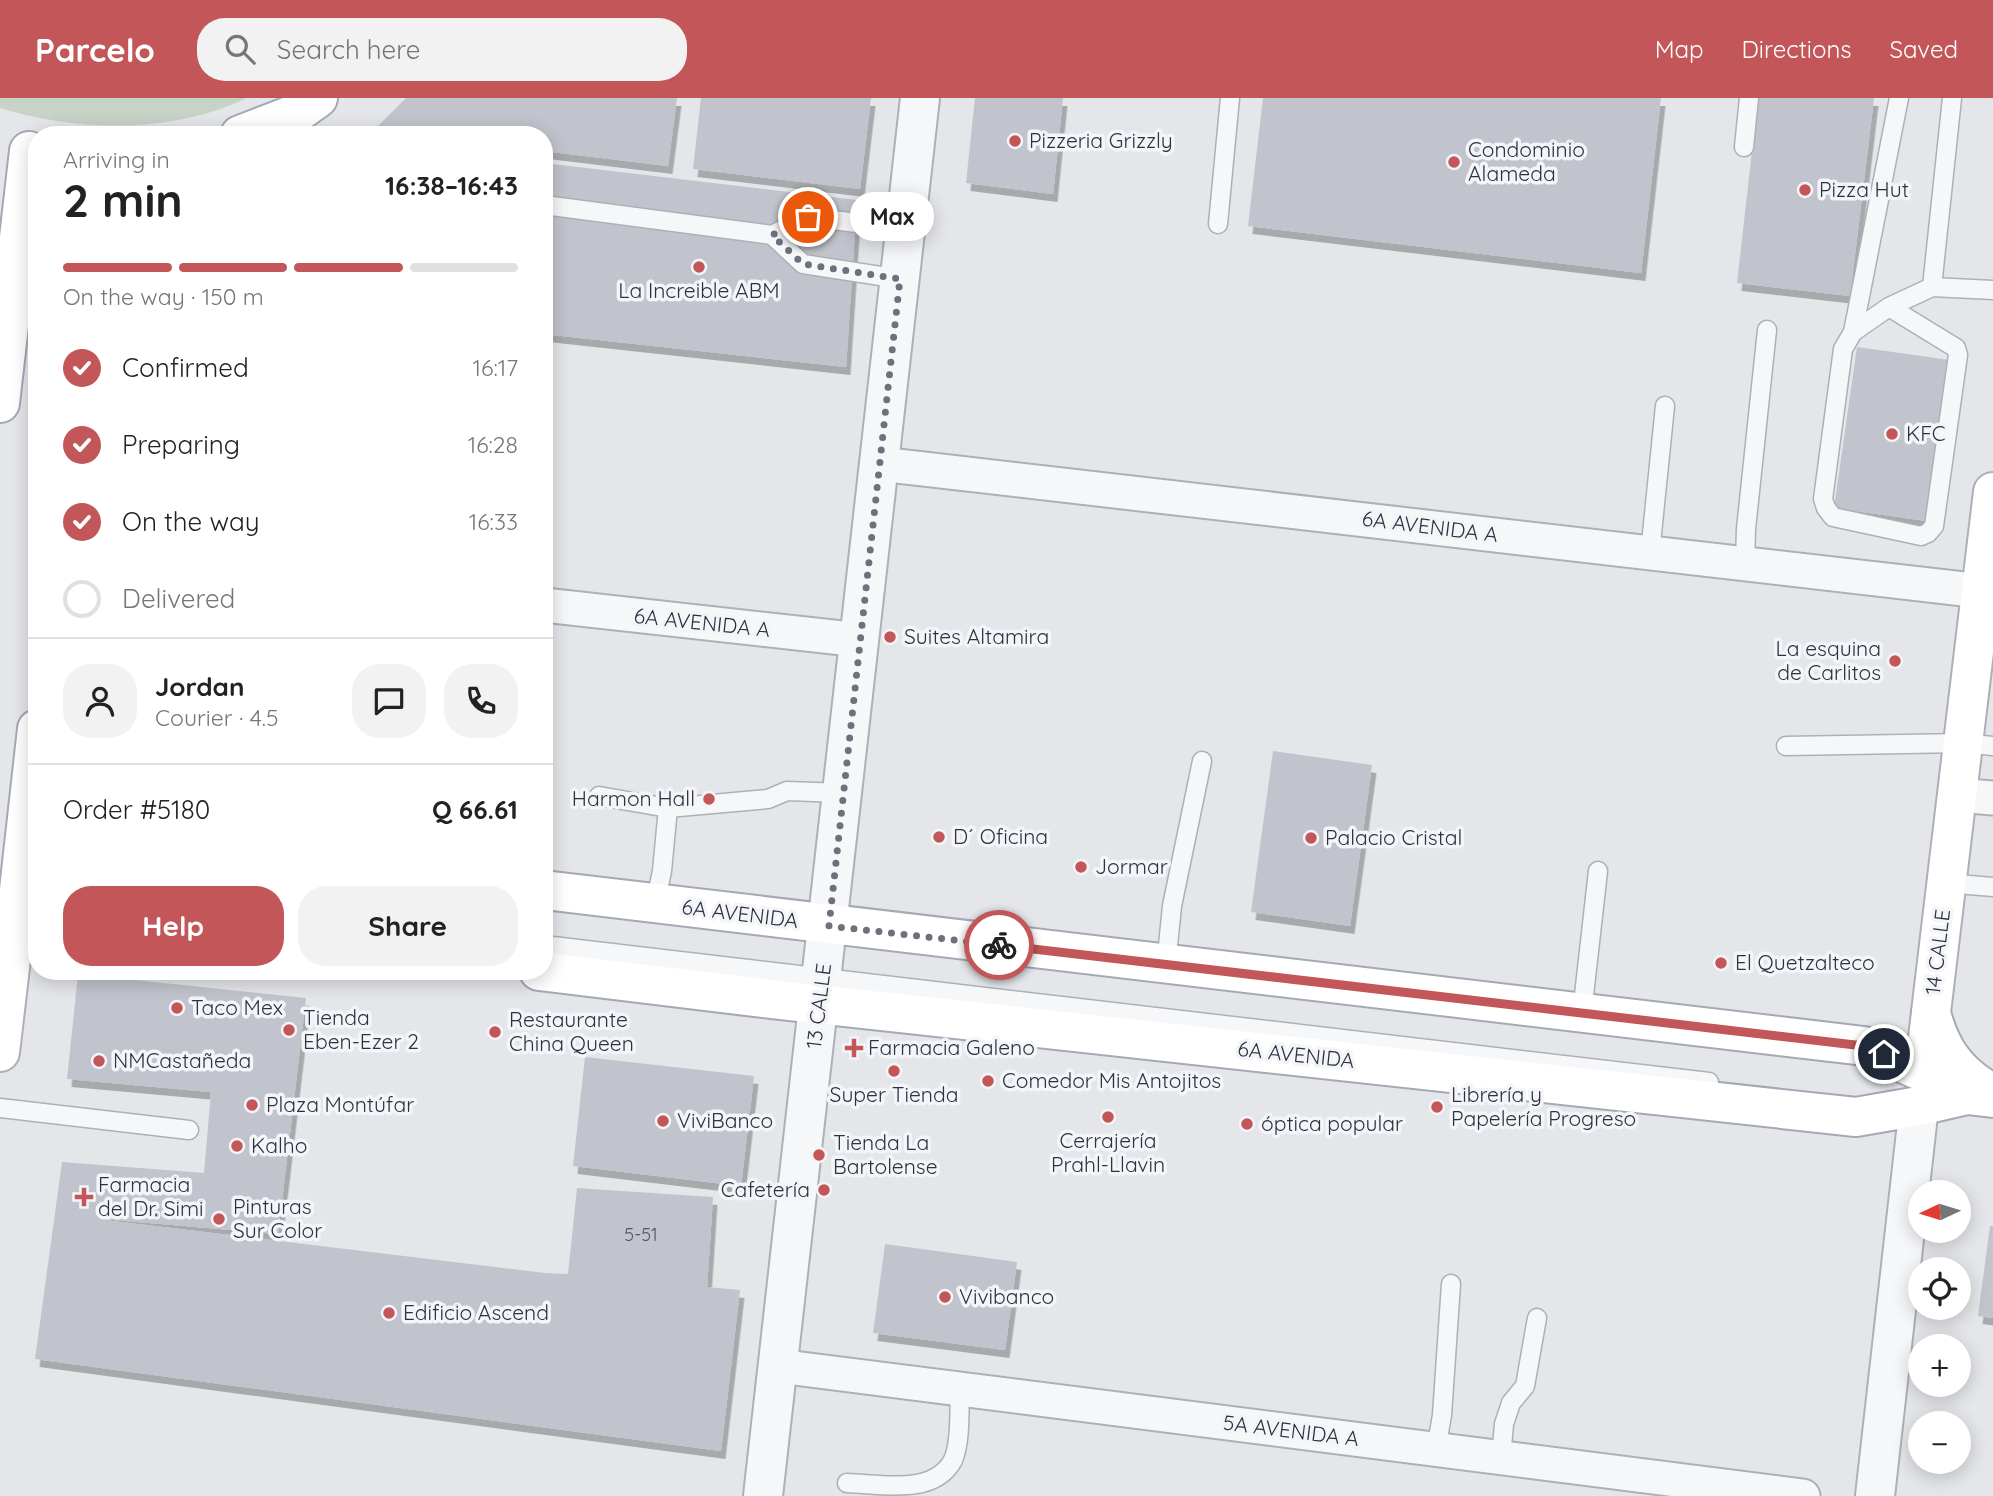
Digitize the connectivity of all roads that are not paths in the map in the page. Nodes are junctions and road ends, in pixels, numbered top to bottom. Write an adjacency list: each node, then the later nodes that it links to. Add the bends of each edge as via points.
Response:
1 (318, 98): 7 (main road, via 297,113)
2 (920, 98): 12 (street, 13 CALLE)
3 (1230, 98): 11 (lane)
4 (1749, 98): 8 (lane)
5 (1899, 98): 19 (lane)
6 (1952, 98): 15 (lane)
7 (263, 126)
8 (1744, 147)
9 (22, 149): 20 (main road)
10 (553, 206): 13 (lane)
11 (1218, 225)
12 (906, 229): 13 (lane, via 808,217); 14 (street, 13 CALLE)
13 (772, 235): 14 (lane, via 803,264)
14 (900, 279): 22 (street, 13 CALLE)
15 (1932, 287): 16 (lane); 17 (lane)
16 (1993, 290)
17 (1889, 307): 19 (lane); 19 (lane, via 1956,348 1958,355 1934,526 1921,536 1833,516 1823,499 1843,349)
18 (1767, 330): 25 (lane)
19 (1853, 332)
20 (0, 403)
21 (1665, 406): 24 (lane)
22 (880, 464): 24 (street, 6A AVENIDA A); 28 (street, 13 CALLE)
23 (1993, 492): 26 (main road, 14 CALLE)
24 (1650, 552): 25 (street, 6A AVENIDA A)
25 (1745, 564): 26 (street, 6A AVENIDA A)
26 (1981, 591): 29 (main road, 14 CALLE)
27 (553, 606): 28 (street, 6A AVENIDA A)
28 (860, 640): 33 (street, 13 CALLE)
29 (1978, 745): 30 (lane); 35 (main road, 14 CALLE)
30 (1786, 746)
31 (1202, 761): 46 (lane, via 1171,906)
32 (28, 783): 37 (main road)
33 (844, 793): 36 (lane, via 787,791 768,799); 44 (street, 13 CALLE)
34 (600, 796): 36 (lane)
35 (1975, 796): 39 (main road, 14 CALLE)
36 (668, 808): 43 (lane)
37 (21, 825): 42 (main road)
38 (1598, 871): 49 (lane)
39 (1946, 883): 40 (lane); 50 (main road, 14 CALLE)
40 (1993, 887)
41 (553, 891): 43 (main road, 6A AVENIDA)
42 (18, 895): 51 (main road)
43 (655, 904): 44 (main road, 6A AVENIDA)
44 (829, 926): 46 (main road, 6A AVENIDA); 48 (street, 13 CALLE)
45 (553, 946): 48 (lane)
46 (1166, 965): 49 (main road, 6A AVENIDA)
47 (553, 972): 48 (main road, 6A AVENIDA)
48 (821, 991): 52 (lane); 53 (main road, 6A AVENIDA, via 1856,1116); 60 (street, 13 CALLE)
49 (1582, 1013): 53 (main road, 6A AVENIDA, via 1864,1046)
50 (1931, 1013): 53 (main road, 14 CALLE); 54 (main road, via 1952,1062)
51 (0, 1052)
52 (1725, 1084)
53 (1921, 1089): 54 (main road, 6A AVENIDA); 55 (lane); 67 (street, 14 CALLE)
54 (1985, 1096)
55 (1850, 1098)
56 (0, 1108): 57 (lane)
57 (189, 1130)
58 (1451, 1284): 62 (lane)
59 (1537, 1318): 63 (lane, via 1525,1386 1511,1403 1504,1424)
60 (778, 1366): 61 (street, 5A AVENIDA A); 65 (street, 13 CALLE)
61 (960, 1389): 62 (street, 5A AVENIDA A); 64 (lane, via 954,1458 942,1475 916,1486)
62 (1436, 1450): 63 (street, 5A AVENIDA A)
63 (1501, 1458): 66 (street, 5A AVENIDA A)
64 (847, 1483)
65 (763, 1496)
66 (1803, 1496)
67 (1875, 1496)

